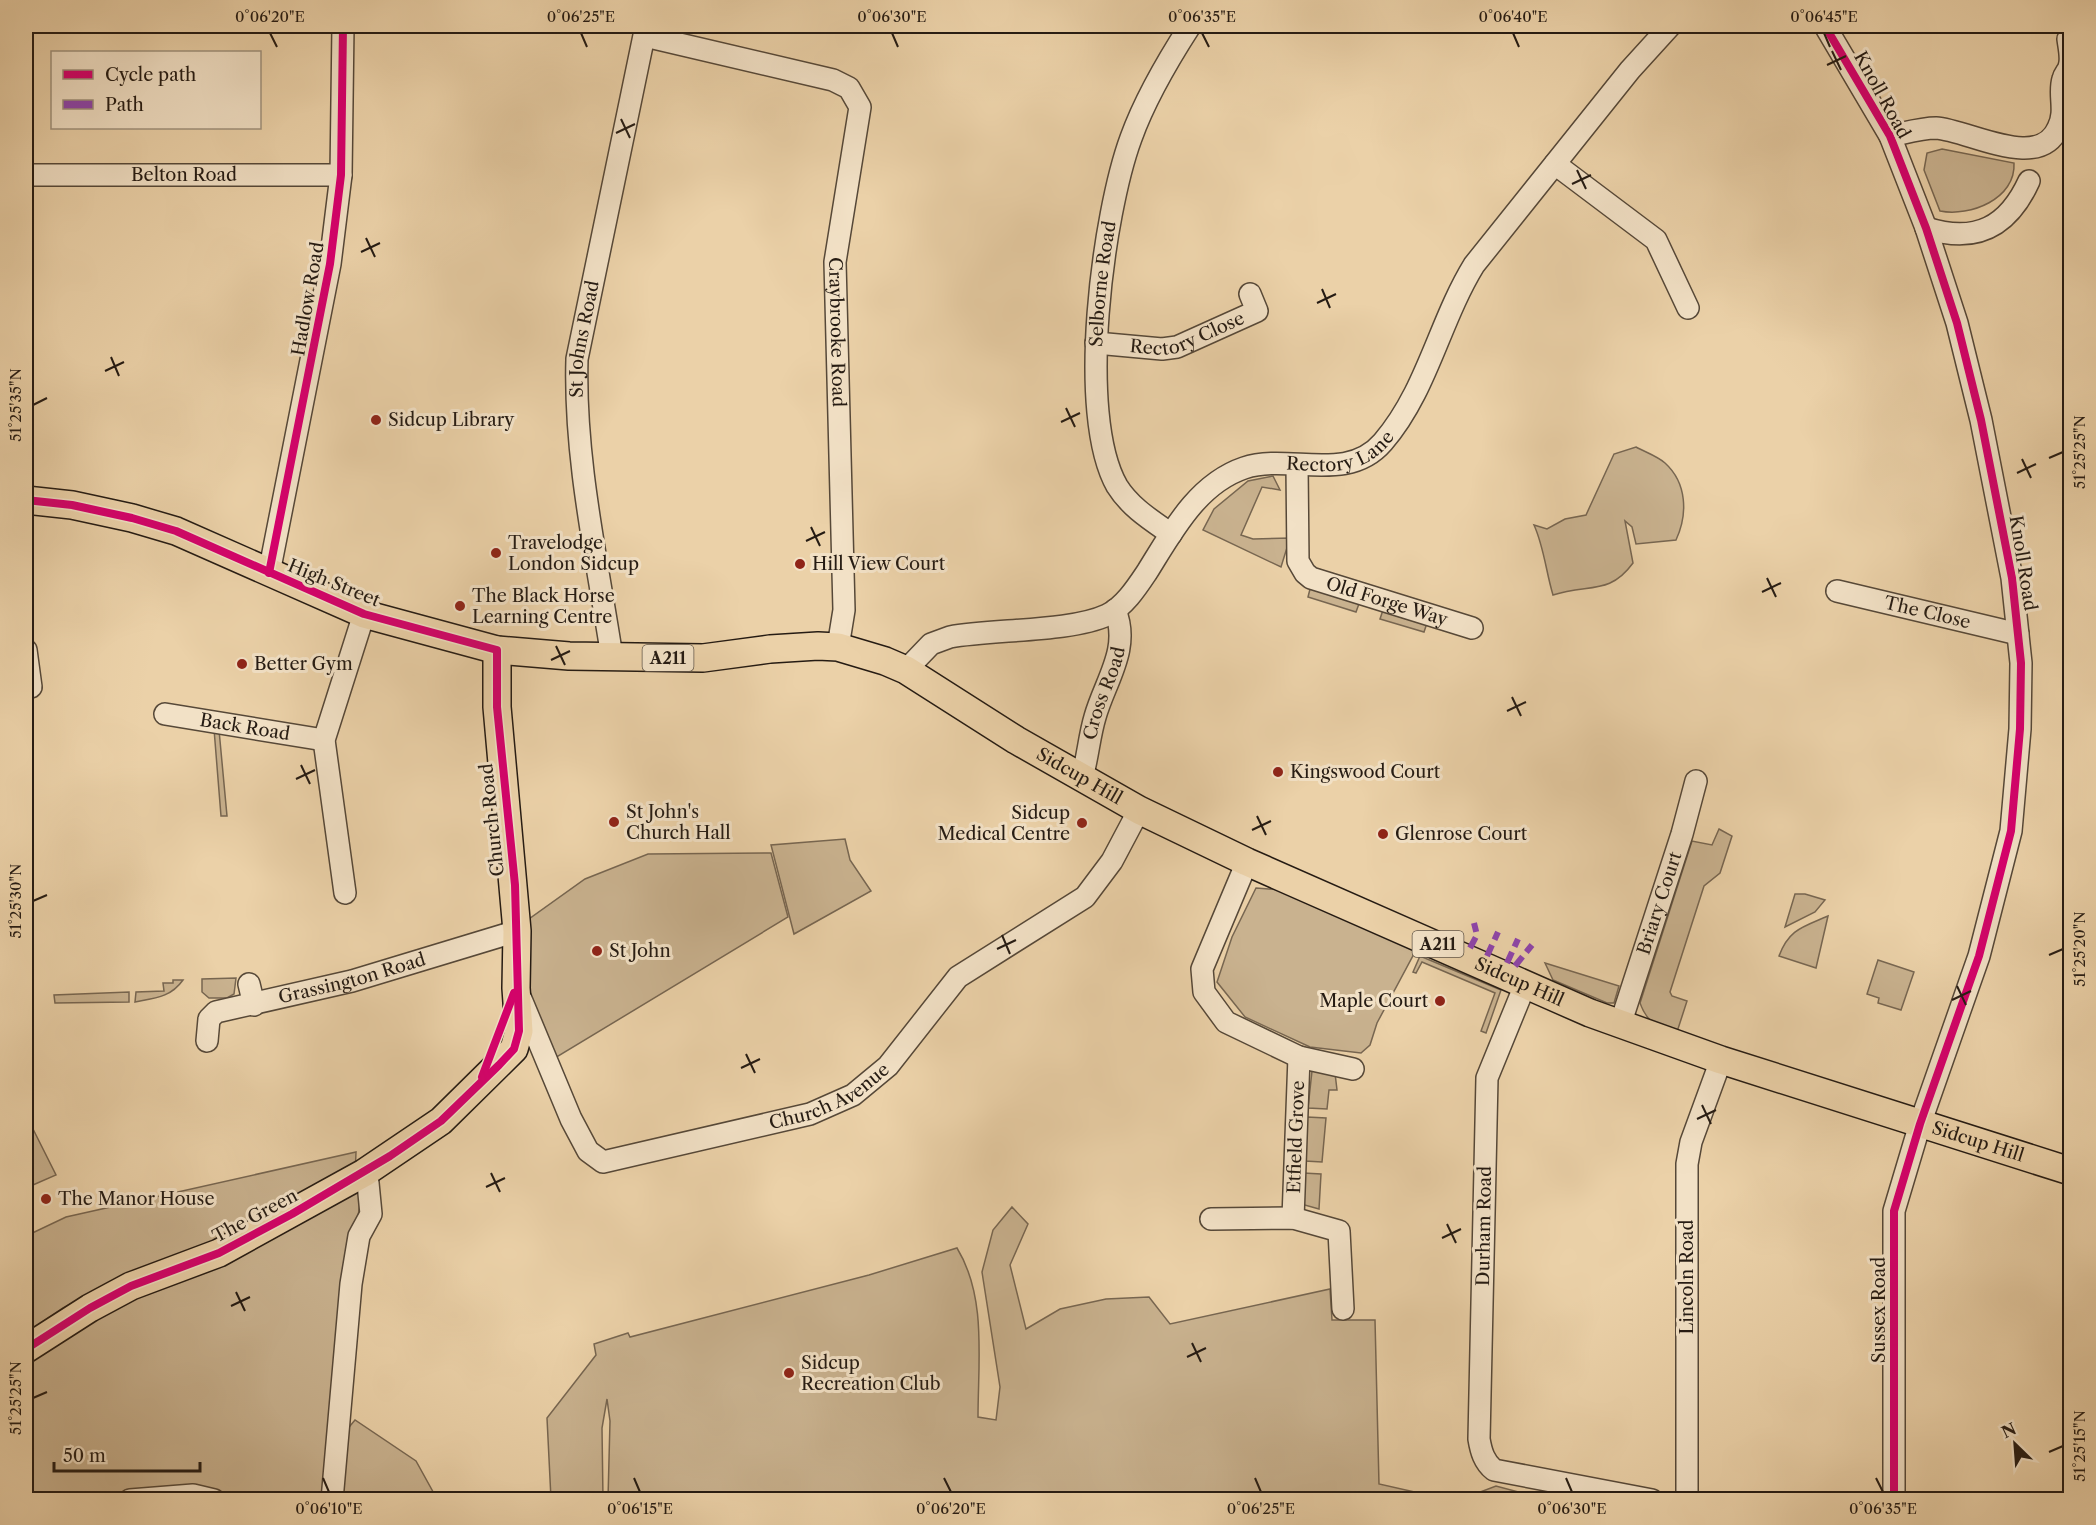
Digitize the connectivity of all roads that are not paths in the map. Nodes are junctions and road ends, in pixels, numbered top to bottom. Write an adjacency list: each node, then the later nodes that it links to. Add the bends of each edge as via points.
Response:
1 (343, 26): 9 (street, Hadlow Road)
2 (1190, 26): 15 (street, Selborne Road, via 1172,53 1131,137 1116,192)
3 (1670, 26): 8 (street, Rectory Lane)
4 (1825, 26): 7 (street, Knoll Road)
5 (645, 31): 25 (street, Craybrooke Road, via 833,80 849,88 860,107 835,262 844,610); 28 (street, St Johns Road, via 577,359 576,400)
6 (2068, 39): 7 (street, via 2070,66 2062,79 2064,111 2057,131 2046,142 2018,150 1935,128)
7 (1890, 136): 12 (street, Knoll Road)
8 (1555, 164): 14 (street, via 1656,240); 16 (street, Rectory Lane, via 1470,271 1455,296 1408,407 1382,443 1354,462)
9 (340, 174): 10 (street, Belton Road); 19 (street, Hadlow Road, via 327,283)
10 (26, 176)
11 (2029, 181): 12 (street, via 2018,204 1994,226 1971,234 1947,234)
12 (1926, 228): 24 (street, Knoll Road, via 1957,323 1981,420 2014,588)
13 (1250, 294): 15 (street, Rectory Close, via 1257,311 1177,347)
14 (1688, 308)
15 (1096, 343): 18 (street, Selborne Road, via 1096,405 1101,443 1117,486 1137,510)
16 (1297, 466): 18 (street, Rectory Lane, via 1254,465 1229,475 1191,506); 23 (street, Old Forge Way, via 1298,561 1305,573)
17 (26, 500): 19 (main road, High Street / A211, via 72,505 176,531)
18 (1171, 534): 21 (street, Rectory Lane, via 1138,585)
19 (269, 573): 22 (main road, High Street / A211)
20 (1837, 591): 24 (street, The Close)
21 (1115, 610): 29 (street, Rectory Lane, via 1085,621 950,637 931,644); 33 (street, Cross Road, via 1120,622 1120,648 1094,721)
22 (364, 614): 27 (main road, High Street / A211); 32 (street)
23 (1472, 628)
24 (2018, 634): 48 (street, Knoll Road, via 2021,717 2011,831 1979,956)
25 (838, 647): 28 (main road, High Street / A211, via 770,649 702,658); 29 (main road, Sidcup Hill / A211)
26 (26, 650): 30 (street)
27 (497, 650): 28 (main road, High Street / A211); 38 (main road, Church Road, via 496,707)
28 (612, 657)
29 (906, 670): 33 (main road, Sidcup Hill / A211)
30 (28, 687)
31 (165, 714): 32 (street, Back Road)
32 (324, 741): 37 (street)
33 (1082, 777): 35 (main road, Sidcup Hill / A211)
34 (1696, 781): 43 (street, Briary Court)
35 (1139, 810): 36 (main road, Sidcup Hill / A211); 41 (street, Church Avenue, via 1112,861 1084,897 958,977 888,1066 853,1095 810,1114 603,1162 588,1151 571,1119)
36 (1247, 862): 40 (main road, Sidcup Hill / A211); 45 (street, Etfield Grove, via 1202,969 1204,992 1226,1022)
37 (345, 892)
38 (518, 931): 41 (main road, Church Road); 42 (street, Grassington Road, via 352,981)
39 (249, 984): 42 (street)
40 (1525, 985): 43 (main road, Sidcup Hill / A211); 58 (street, Durham Road, via 1487,1078 1479,1439 1484,1459 1494,1470)
41 (516, 988): 50 (main road, The Green, via 481,1080 441,1121)
42 (254, 1005): 44 (street, Grassington Road, via 212,1015)
43 (1620, 1026): 46 (main road, Sidcup Hill / A211)
44 (207, 1041)
45 (1299, 1057): 47 (street, Etfield Grove); 51 (street, Etfield Grove)
46 (1721, 1060): 48 (main road, Sidcup Hill / A211); 59 (street, Lincoln Road, via 1686,1164)
47 (1353, 1069)
48 (1920, 1124): 49 (main road, Sidcup Hill / A211); 60 (street, Sussex Road, via 1894,1211)
49 (2070, 1171)
50 (364, 1173): 54 (main road, The Green, via 219,1253 110,1297); 57 (street, via 370,1214 359,1236 351,1284)
51 (1293, 1218): 52 (street, Etfield Grove); 53 (street, Etfield Grove, via 1339,1231)
52 (1211, 1219)
53 (1343, 1310)
54 (26, 1349)
55 (130, 1500): 56 (street, via 193,1495)
56 (214, 1500)
57 (332, 1500)
58 (1652, 1500)
59 (1687, 1500)
60 (1894, 1500)

